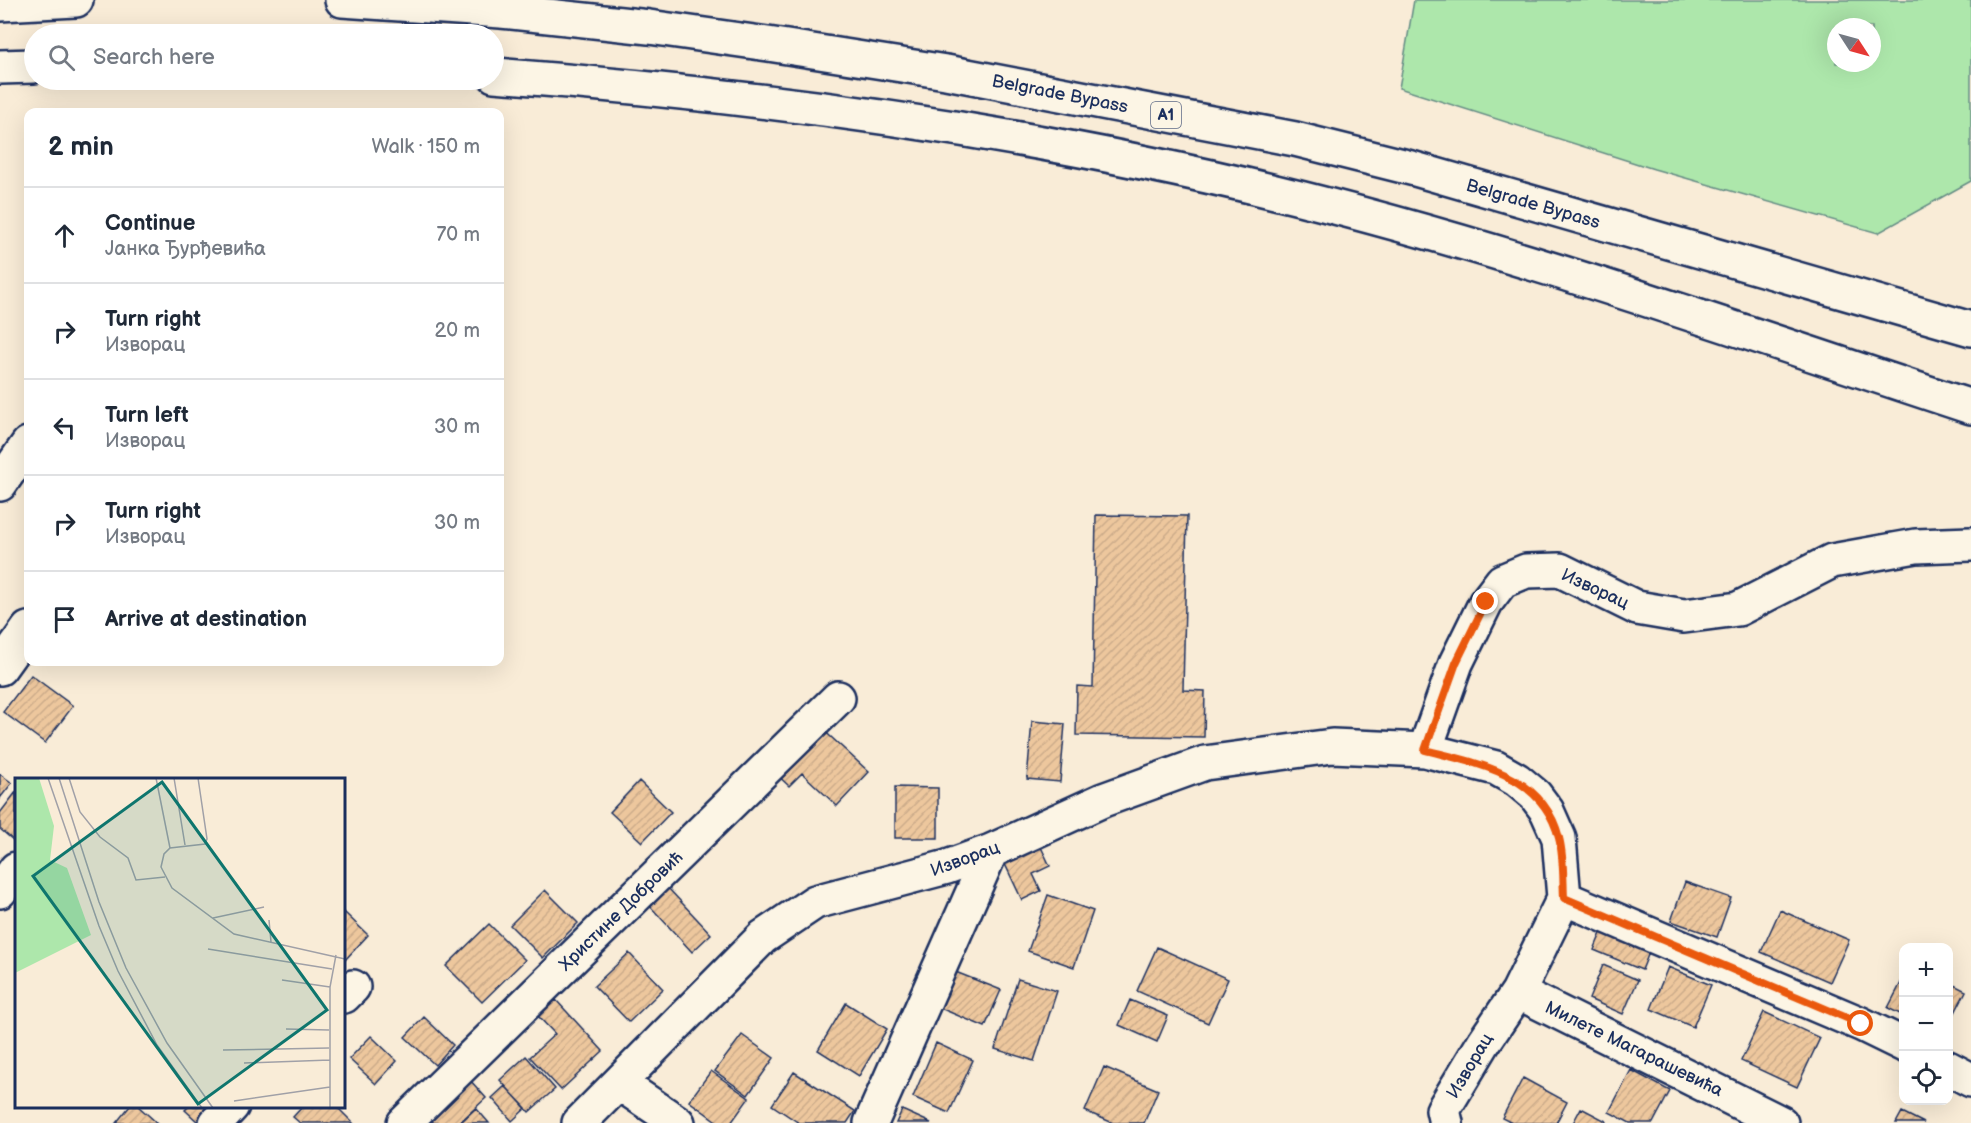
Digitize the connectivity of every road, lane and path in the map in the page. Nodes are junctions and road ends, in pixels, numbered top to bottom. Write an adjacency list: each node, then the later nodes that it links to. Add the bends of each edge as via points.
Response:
1 (76, 0): 3 (main road)
2 (342, 0): 7 (main road, Belgrade Bypass / A1, via 501,11 768,44 946,72 1295,140 1415,169)
3 (0, 4)
4 (24, 66): 5 (main road)
5 (0, 67)
6 (504, 76): 8 (main road, via 820,108 1065,147 1197,174 1390,222 1538,266)
7 (1971, 329)
8 (1971, 407)
9 (24, 450): 10 (main road)
10 (0, 484)
11 (1971, 544): 15 (main road, Изворац, via 1916,546 1832,561 1738,609 1684,616 1637,608 1560,570 1526,571 1502,581 1486,602 1456,663)
12 (24, 635): 13 (main road)
13 (0, 668)
14 (838, 698): 27 (main road, Христине Добровић)
15 (1425, 750): 16 (main road, Изворац, via 1332,746 1205,763 1103,800); 19 (main road, Изворац, via 1496,768 1535,795 1559,838)
16 (991, 851): 24 (main road, Изворац, via 947,867 815,902 763,937); 30 (main road)
17 (15, 870): 18 (main road)
18 (0, 891)
19 (1564, 898): 20 (main road, Изворац); 21 (main road)
20 (1518, 992): 31 (main road, Изворац, via 1443,1110); 32 (main road, Милете Магарашевића)
21 (1899, 1043)
22 (1953, 1071): 23 (main road)
23 (1971, 1080)
24 (619, 1083): 28 (main road, Изворац); 29 (main road)
25 (231, 1108): 26 (main road)
26 (216, 1123)
27 (404, 1123)
28 (579, 1123)
29 (678, 1123)
30 (871, 1123)
31 (1446, 1123)
32 (1781, 1123)

